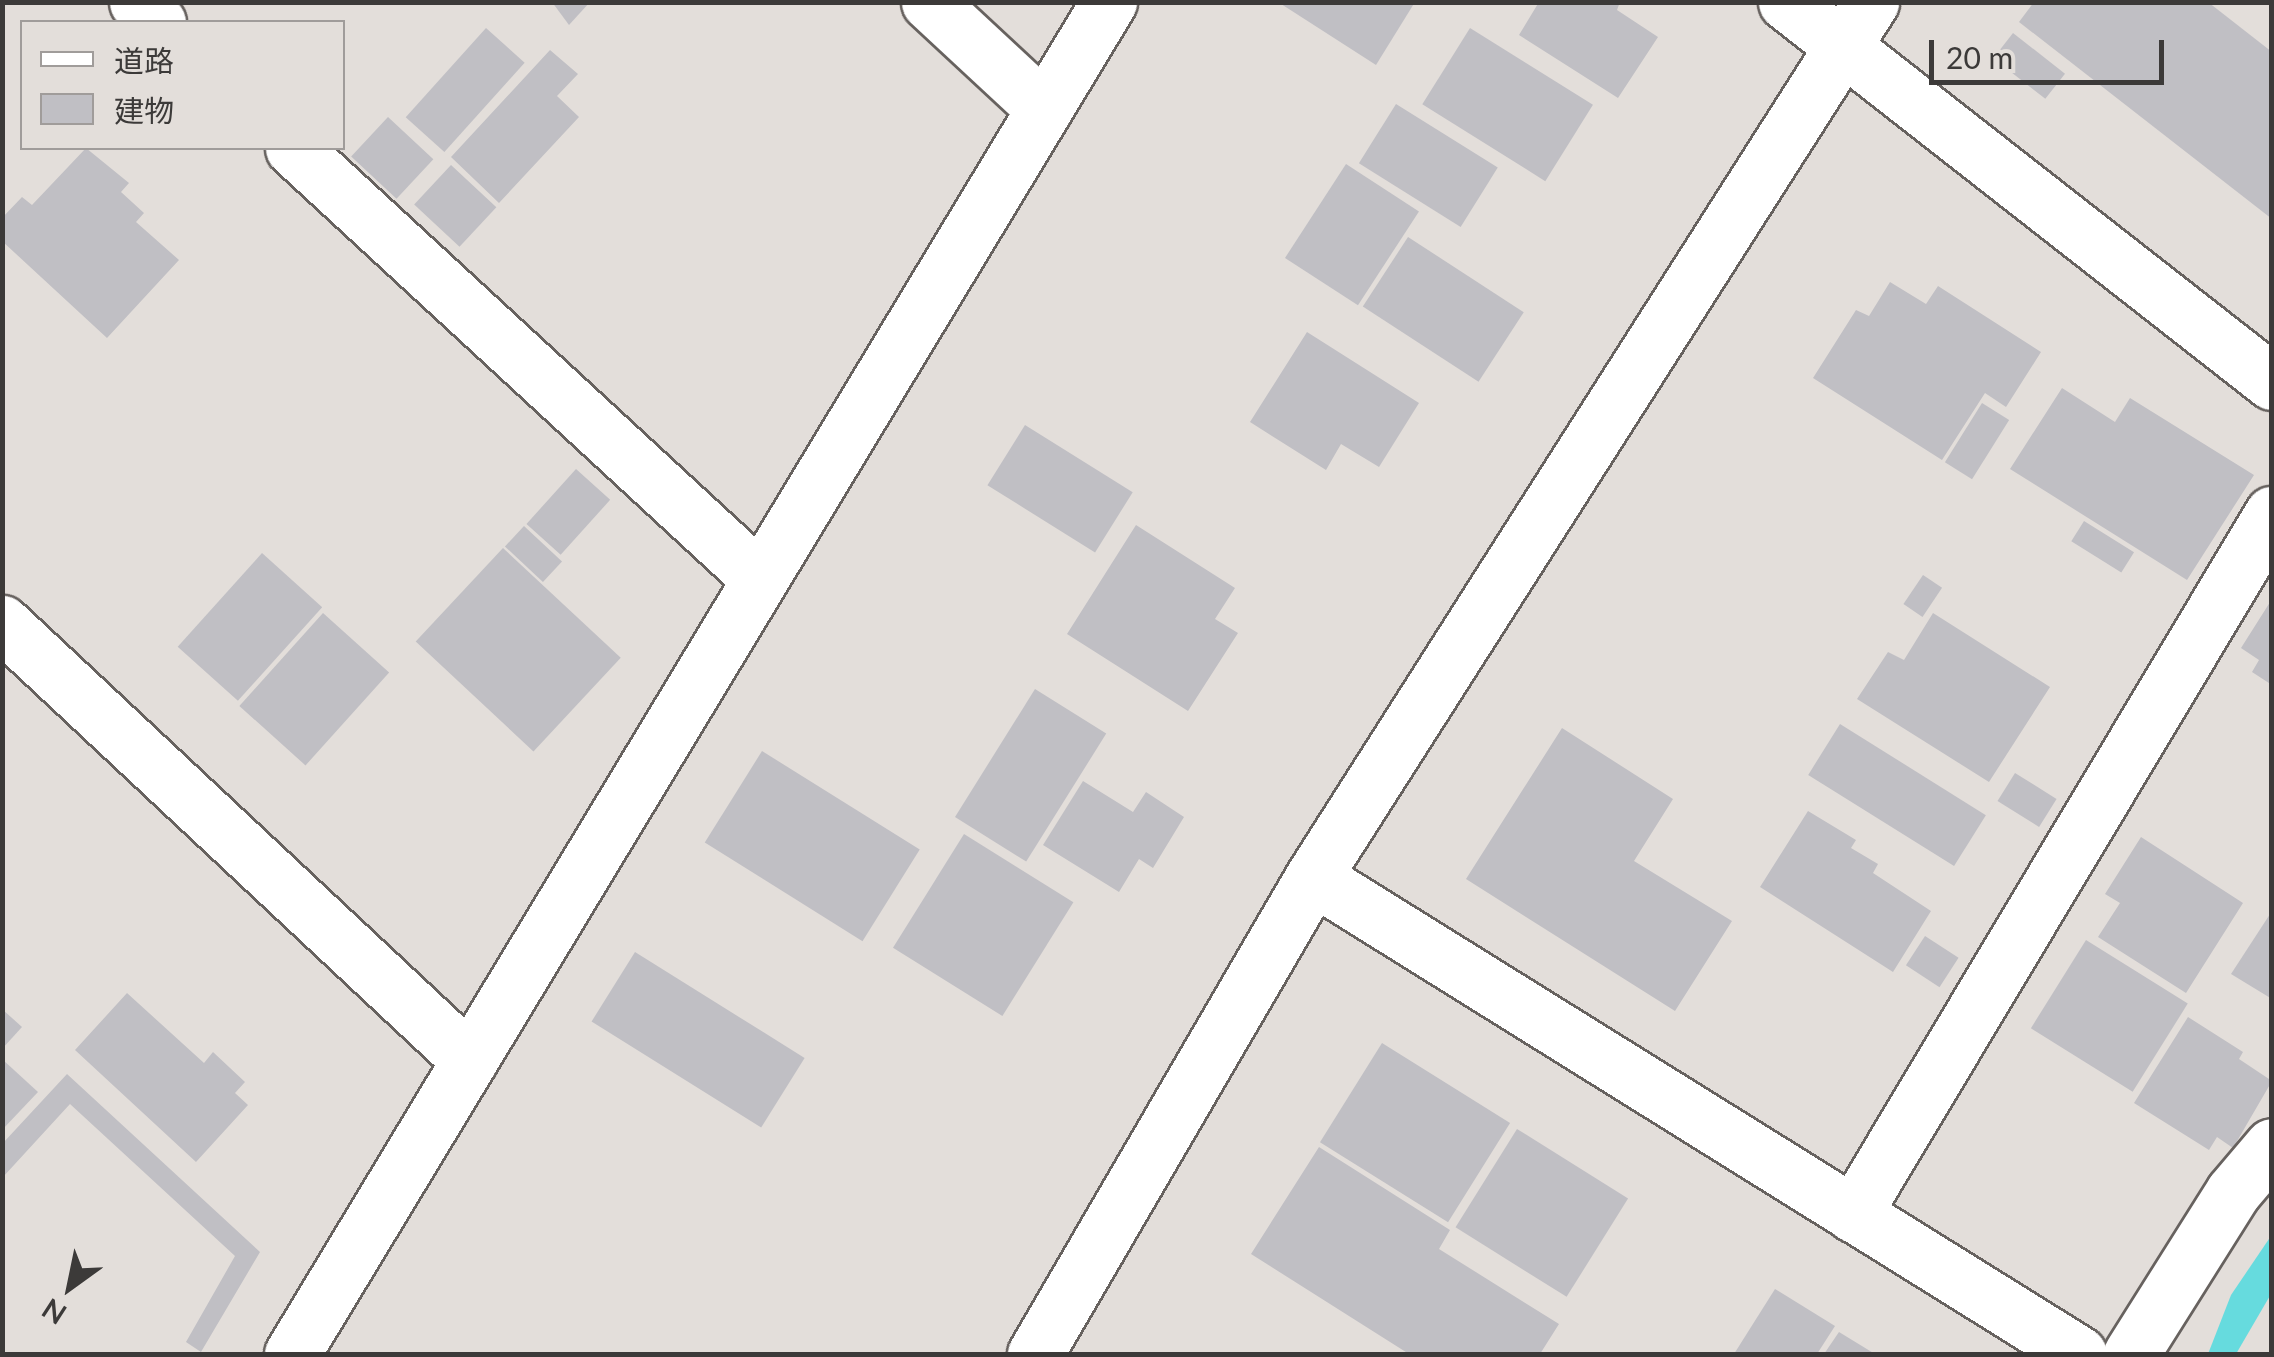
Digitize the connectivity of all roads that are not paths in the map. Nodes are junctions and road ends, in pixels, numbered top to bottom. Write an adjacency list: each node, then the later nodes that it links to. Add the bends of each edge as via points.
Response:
1 (136, 2): 5 (street)
2 (928, 2): 7 (street)
3 (1110, 2): 7 (street)
4 (1786, 2): 6 (street)
5 (156, 20)
6 (1855, 23): 9 (street); 13 (street)
7 (1044, 108): 11 (street)
8 (296, 150): 11 (street)
9 (2272, 382)
10 (2272, 514): 16 (street)
11 (760, 579): 14 (street)
12 (2, 624): 14 (street)
13 (1313, 878): 16 (street); 18 (street)
14 (470, 1060): 17 (street)
15 (2272, 1146): 20 (street, via 2232,1192)
16 (1853, 1214): 19 (street)
17 (292, 1354)
18 (1035, 1354)
19 (2079, 1354)
20 (2131, 1354)

